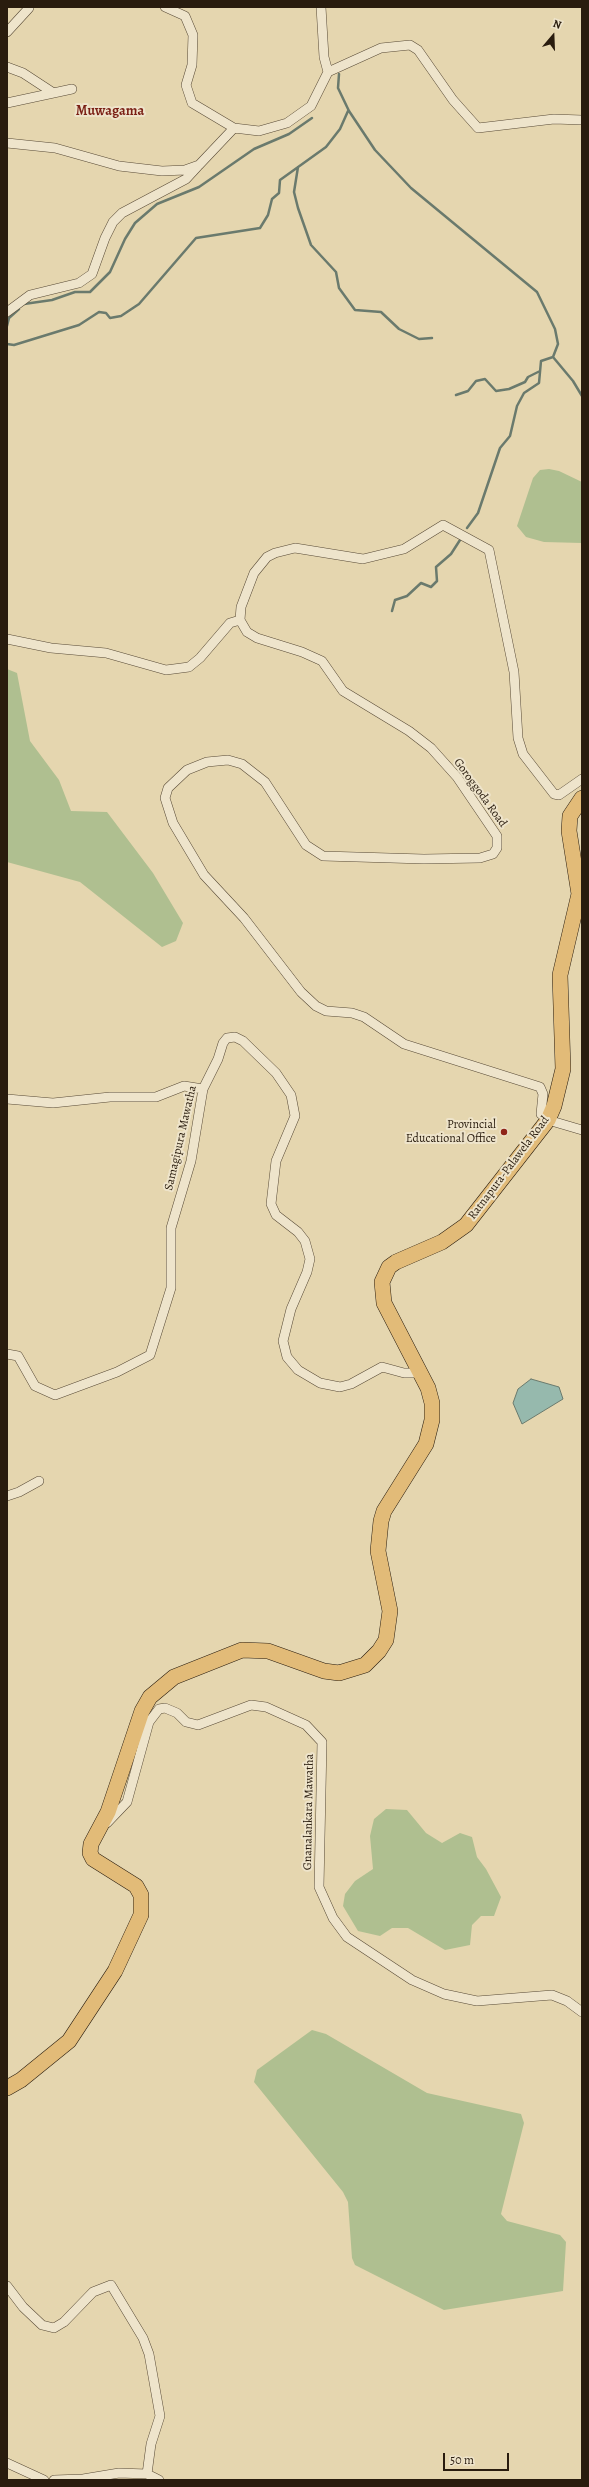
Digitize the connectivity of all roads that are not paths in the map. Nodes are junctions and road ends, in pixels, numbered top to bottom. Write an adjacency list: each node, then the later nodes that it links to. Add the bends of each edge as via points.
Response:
1 (165, 7): 11 (street, via 185,16 193,35 192,64 186,85 192,103)
2 (321, 7): 6 (street, via 324,57)
3 (29, 8): 4 (street)
4 (7, 32)
5 (7, 67): 8 (street, via 23,73)
6 (328, 72): 10 (street, via 381,48 410,45 418,50 453,100 478,128 554,119); 11 (street, via 311,106 287,123 259,130)
7 (72, 89): 8 (street)
8 (52, 92): 9 (street)
9 (7, 103)
10 (582, 120)
11 (234, 128): 13 (street)
12 (7, 143): 13 (street, via 55,148 119,166 162,171 185,170)
13 (199, 165): 14 (street, via 186,179 122,213 113,222 92,274 78,283 30,295)
14 (7, 312)
15 (240, 620): 16 (street, via 230,623 200,658 188,667 166,670 106,653 51,648); 17 (street, via 241,607 254,573 267,557 275,553 295,548 363,559 404,549 444,525 489,550 514,672 518,738 523,754 554,794 559,795); 21 (street, Goroggoda Road, via 247,632 257,638 302,652 322,662 343,691 409,731 431,748 456,777 497,836 498,848 493,854 480,858 324,856 306,845 265,782 242,764 228,760 207,762 187,770 168,788 165,798 173,823 204,876 244,918 316,1006 326,1011 352,1013 364,1017 404,1044 540,1087 543,1094 541,1114)
16 (7, 639)
17 (582, 779)
18 (582, 798): 21 (main road, Ratnapura-Palawela Road, via 570,816 569,831 579,894 560,976 563,1069)
19 (203, 1089): 20 (street, via 184,1086 156,1097 53,1103); 23 (street, Samagipura Mawatha, via 191,1161 171,1228 171,1288 150,1355 117,1372 55,1395 35,1386 18,1356); 24 (street, Samagipura Mawatha, via 223,1043 227,1038 235,1037 243,1041 276,1072 292,1095 295,1116 276,1161 271,1204 276,1215 298,1232 305,1242 310,1259 291,1309 283,1341 287,1357 298,1370 320,1383 340,1387 351,1384 382,1367 404,1373)
20 (7, 1098)
21 (549, 1118): 22 (street); 24 (main road, Ratnapura-Palawela Road, via 466,1225 442,1242 396,1262 386,1273 382,1282 384,1303)
22 (582, 1130)
23 (7, 1354)
24 (418, 1373): 27 (main road, Ratnapura-Palawela Road, via 428,1388 432,1403 432,1420 426,1444 384,1511 381,1521 378,1551 390,1611 386,1640 380,1651 365,1665 339,1672 324,1671 268,1651 242,1650 174,1677 150,1697 142,1711 108,1812)
25 (39, 1481): 26 (street)
26 (7, 1496)
27 (99, 1826): 28 (street, Gnanalankara Mawatha, via 108,1822 127,1802 149,1722 159,1709 166,1708 177,1713 186,1722 198,1725 251,1706 266,1707 306,1726 322,1742 319,1887 333,1918 347,1937 412,1980 444,1994 477,2001 552,1995 567,2001); 29 (main road, Ratnapura-Palawela Road, via 91,1844 90,1852 93,1859 136,1886 140,1895 141,1915 115,1971 69,2041 21,2080)
28 (582, 2012)
29 (7, 2088)
30 (7, 2286): 32 (street, via 42,2325 54,2328 64,2322 93,2292 111,2285 143,2338 149,2354 160,2416 151,2444)
31 (7, 2463): 33 (street)
32 (147, 2474): 34 (street, via 119,2472 83,2480); 35 (street)
33 (44, 2480)
34 (54, 2480)
35 (159, 2480)

